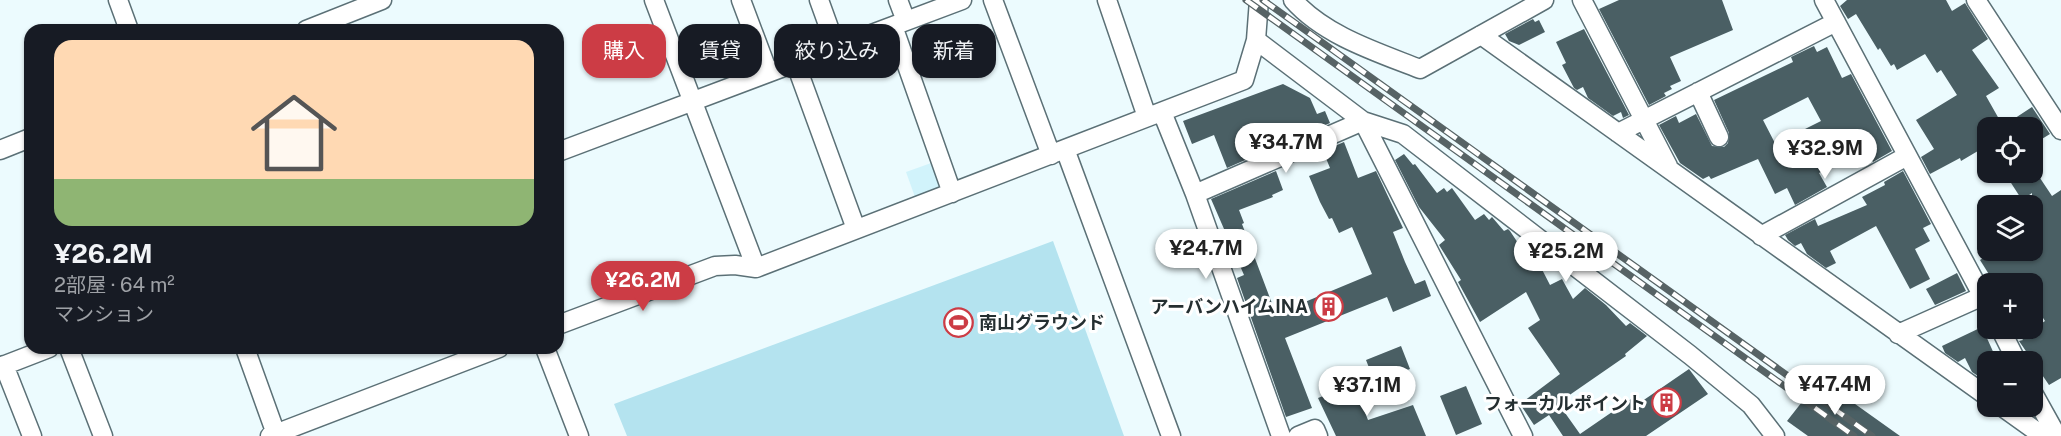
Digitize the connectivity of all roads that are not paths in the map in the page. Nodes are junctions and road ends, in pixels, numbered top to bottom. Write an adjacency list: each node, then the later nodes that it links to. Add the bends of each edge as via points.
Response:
1 (118, 0): 17 (street)
2 (382, 0): 18 (street)
3 (654, 0): 28 (street)
4 (741, 0): 25 (street)
5 (819, 0): 19 (street)
6 (898, 0): 20 (street)
7 (962, 0): 20 (street)
8 (993, 0): 38 (street)
9 (1107, 0): 29 (street)
10 (1259, 0): 23 (street)
11 (1293, 0): 22 (street, via 1350,41 1420,69)
12 (1544, 0): 22 (street)
13 (1582, 0): 30 (street)
14 (1824, 0): 16 (street)
15 (1976, 0): 32 (street)
16 (1836, 22): 27 (street); 39 (street)
17 (127, 24)
18 (321, 24)
19 (828, 24)
20 (899, 24)
21 (900, 27): 41 (street)
22 (1481, 35): 33 (street)
23 (1256, 40): 29 (street, via 1244,80); 31 (street)
24 (774, 70): 25 (street)
25 (768, 72): 28 (street)
26 (801, 78): 43 (street)
27 (1698, 92): 30 (street); 34 (street)
28 (692, 100): 37 (street); 45 (street)
29 (1155, 115): 38 (street); 42 (street)
30 (1644, 120): 33 (street); 40 (street)
31 (1363, 121): 42 (street); 67 (street); 68 (street, via 1403,134 1690,355 1751,405)
32 (2061, 130)
33 (1618, 133): 40 (street)
34 (1719, 137)
35 (24, 140): 36 (street)
36 (0, 150)
37 (564, 150)
38 (1058, 152): 41 (street); 63 (street)
39 (1907, 156): 44 (street); 46 (street)
40 (1670, 171): 44 (street)
41 (952, 193): 43 (street)
42 (1195, 194): 64 (street)
43 (856, 229): 45 (street)
44 (1761, 236): 49 (street)
45 (756, 268): 48 (street, via 715,266)
46 (1977, 286)
47 (1977, 304): 49 (street)
48 (564, 324)
49 (1898, 334): 56 (street)
50 (33, 354): 55 (street)
51 (71, 354): 61 (street)
52 (247, 354): 59 (street)
53 (483, 354): 59 (street)
54 (547, 354): 62 (street)
55 (2, 366): 60 (street)
56 (1977, 389)
57 (2043, 412): 70 (street)
58 (2016, 417): 69 (street)
59 (273, 435)
60 (32, 436)
61 (103, 436)
62 (579, 436)
63 (1171, 436)
64 (1281, 436)
65 (1298, 436): 66 (street, via 1315,429)
66 (1318, 436)
67 (1523, 436)
68 (1775, 436)
69 (2043, 436)
70 (2056, 436)

